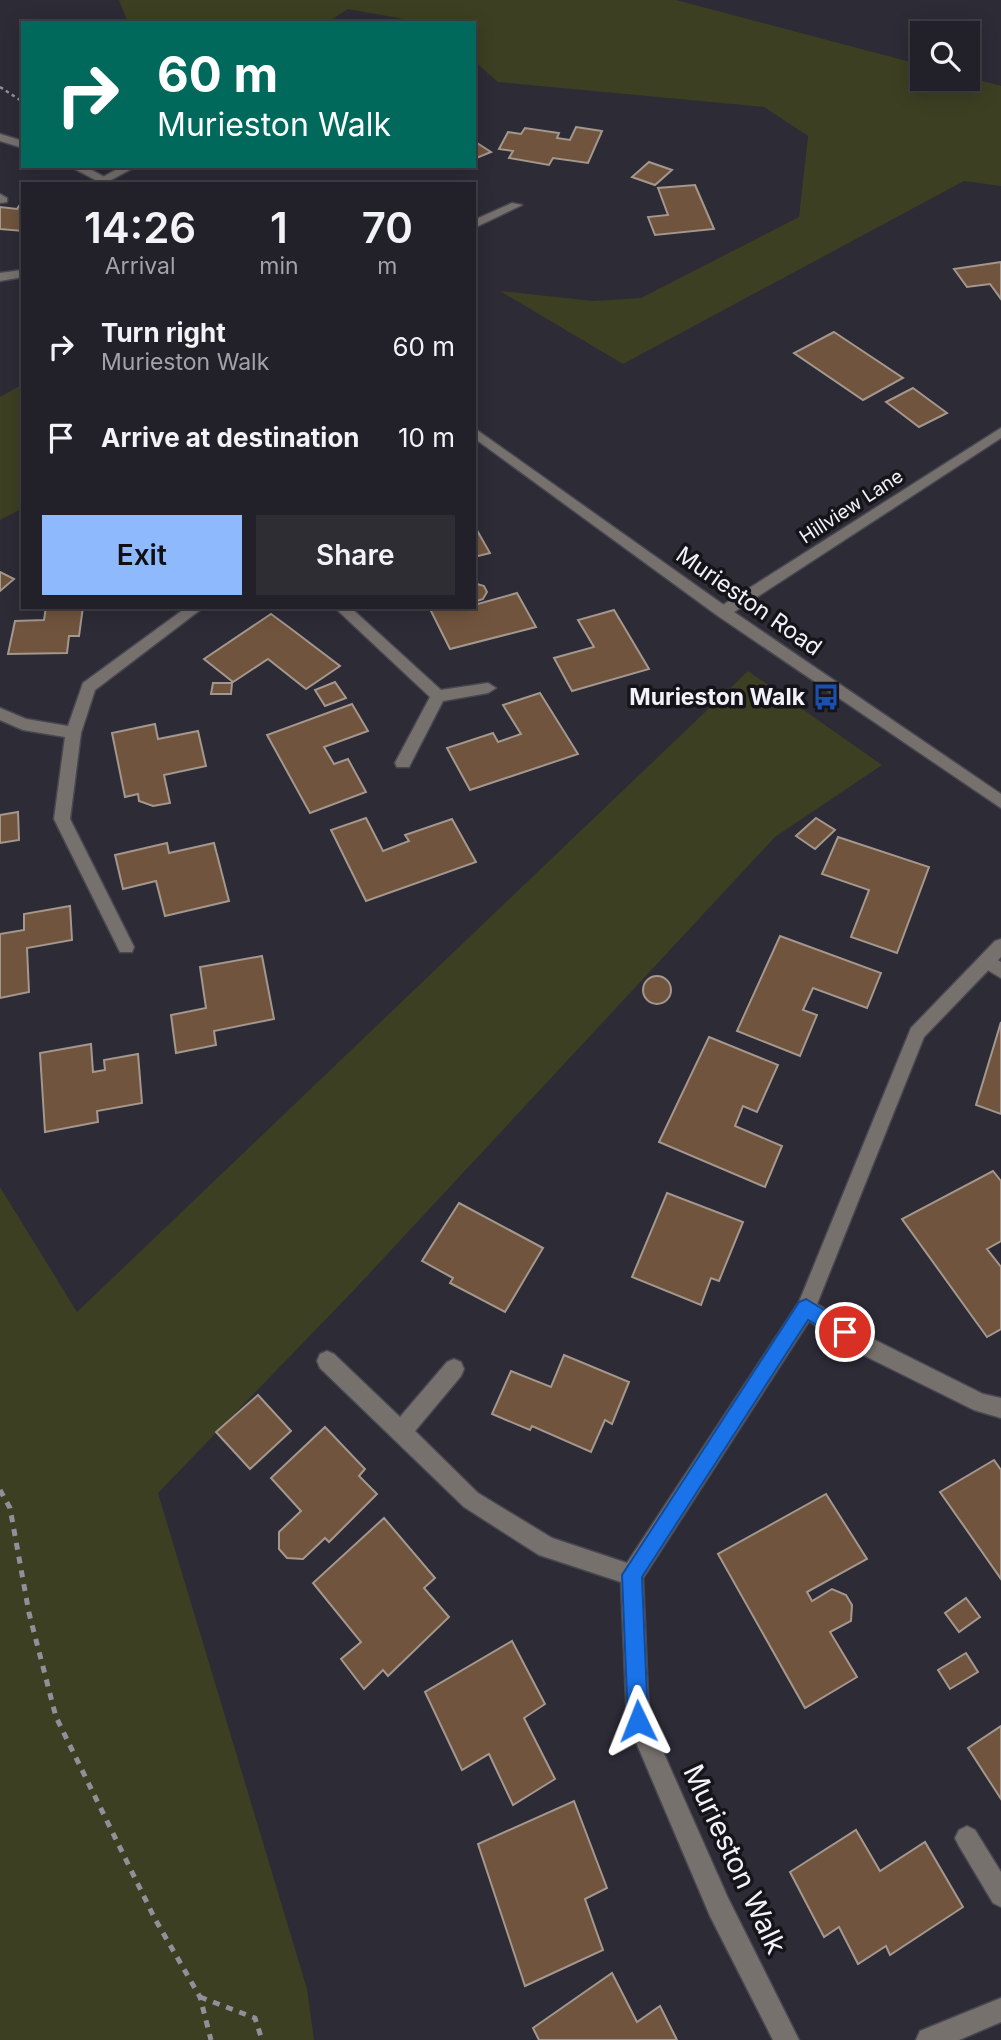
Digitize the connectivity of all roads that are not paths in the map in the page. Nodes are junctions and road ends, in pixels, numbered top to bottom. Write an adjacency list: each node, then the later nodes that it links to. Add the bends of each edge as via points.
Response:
1 (0, 137): 2 (street)
2 (21, 144)
3 (79, 168): 5 (street)
4 (129, 168): 5 (street)
5 (109, 181)
6 (516, 205): 7 (street)
7 (476, 224)
8 (21, 274): 9 (street)
9 (0, 277)
10 (1001, 432): 14 (street, Hillview Lane)
11 (476, 433): 14 (street, Murieston Road)
12 (194, 609): 18 (street, via 88,687)
13 (343, 609): 16 (street)
14 (723, 612): 20 (street, Murieston Road)
15 (488, 688): 16 (street)
16 (438, 696): 19 (street)
17 (0, 714): 18 (street, via 23,724)
18 (73, 733): 22 (street, via 62,819)
19 (403, 763)
20 (1001, 802)
21 (1001, 946): 23 (street)
22 (126, 947)
23 (994, 966): 24 (street, via 917,1033)
24 (806, 1308): 27 (street, via 864,1345 981,1403); 29 (street)
25 (327, 1362): 28 (street)
26 (454, 1369): 28 (street)
27 (1001, 1408)
28 (400, 1433): 29 (street, via 471,1500 547,1547)
29 (632, 1575): 33 (street, Murieston Walk, via 638,1721 719,1907)
30 (967, 1838): 31 (street)
31 (1001, 1895)
32 (1001, 2010): 34 (street)
33 (786, 2040)
34 (929, 2040)

